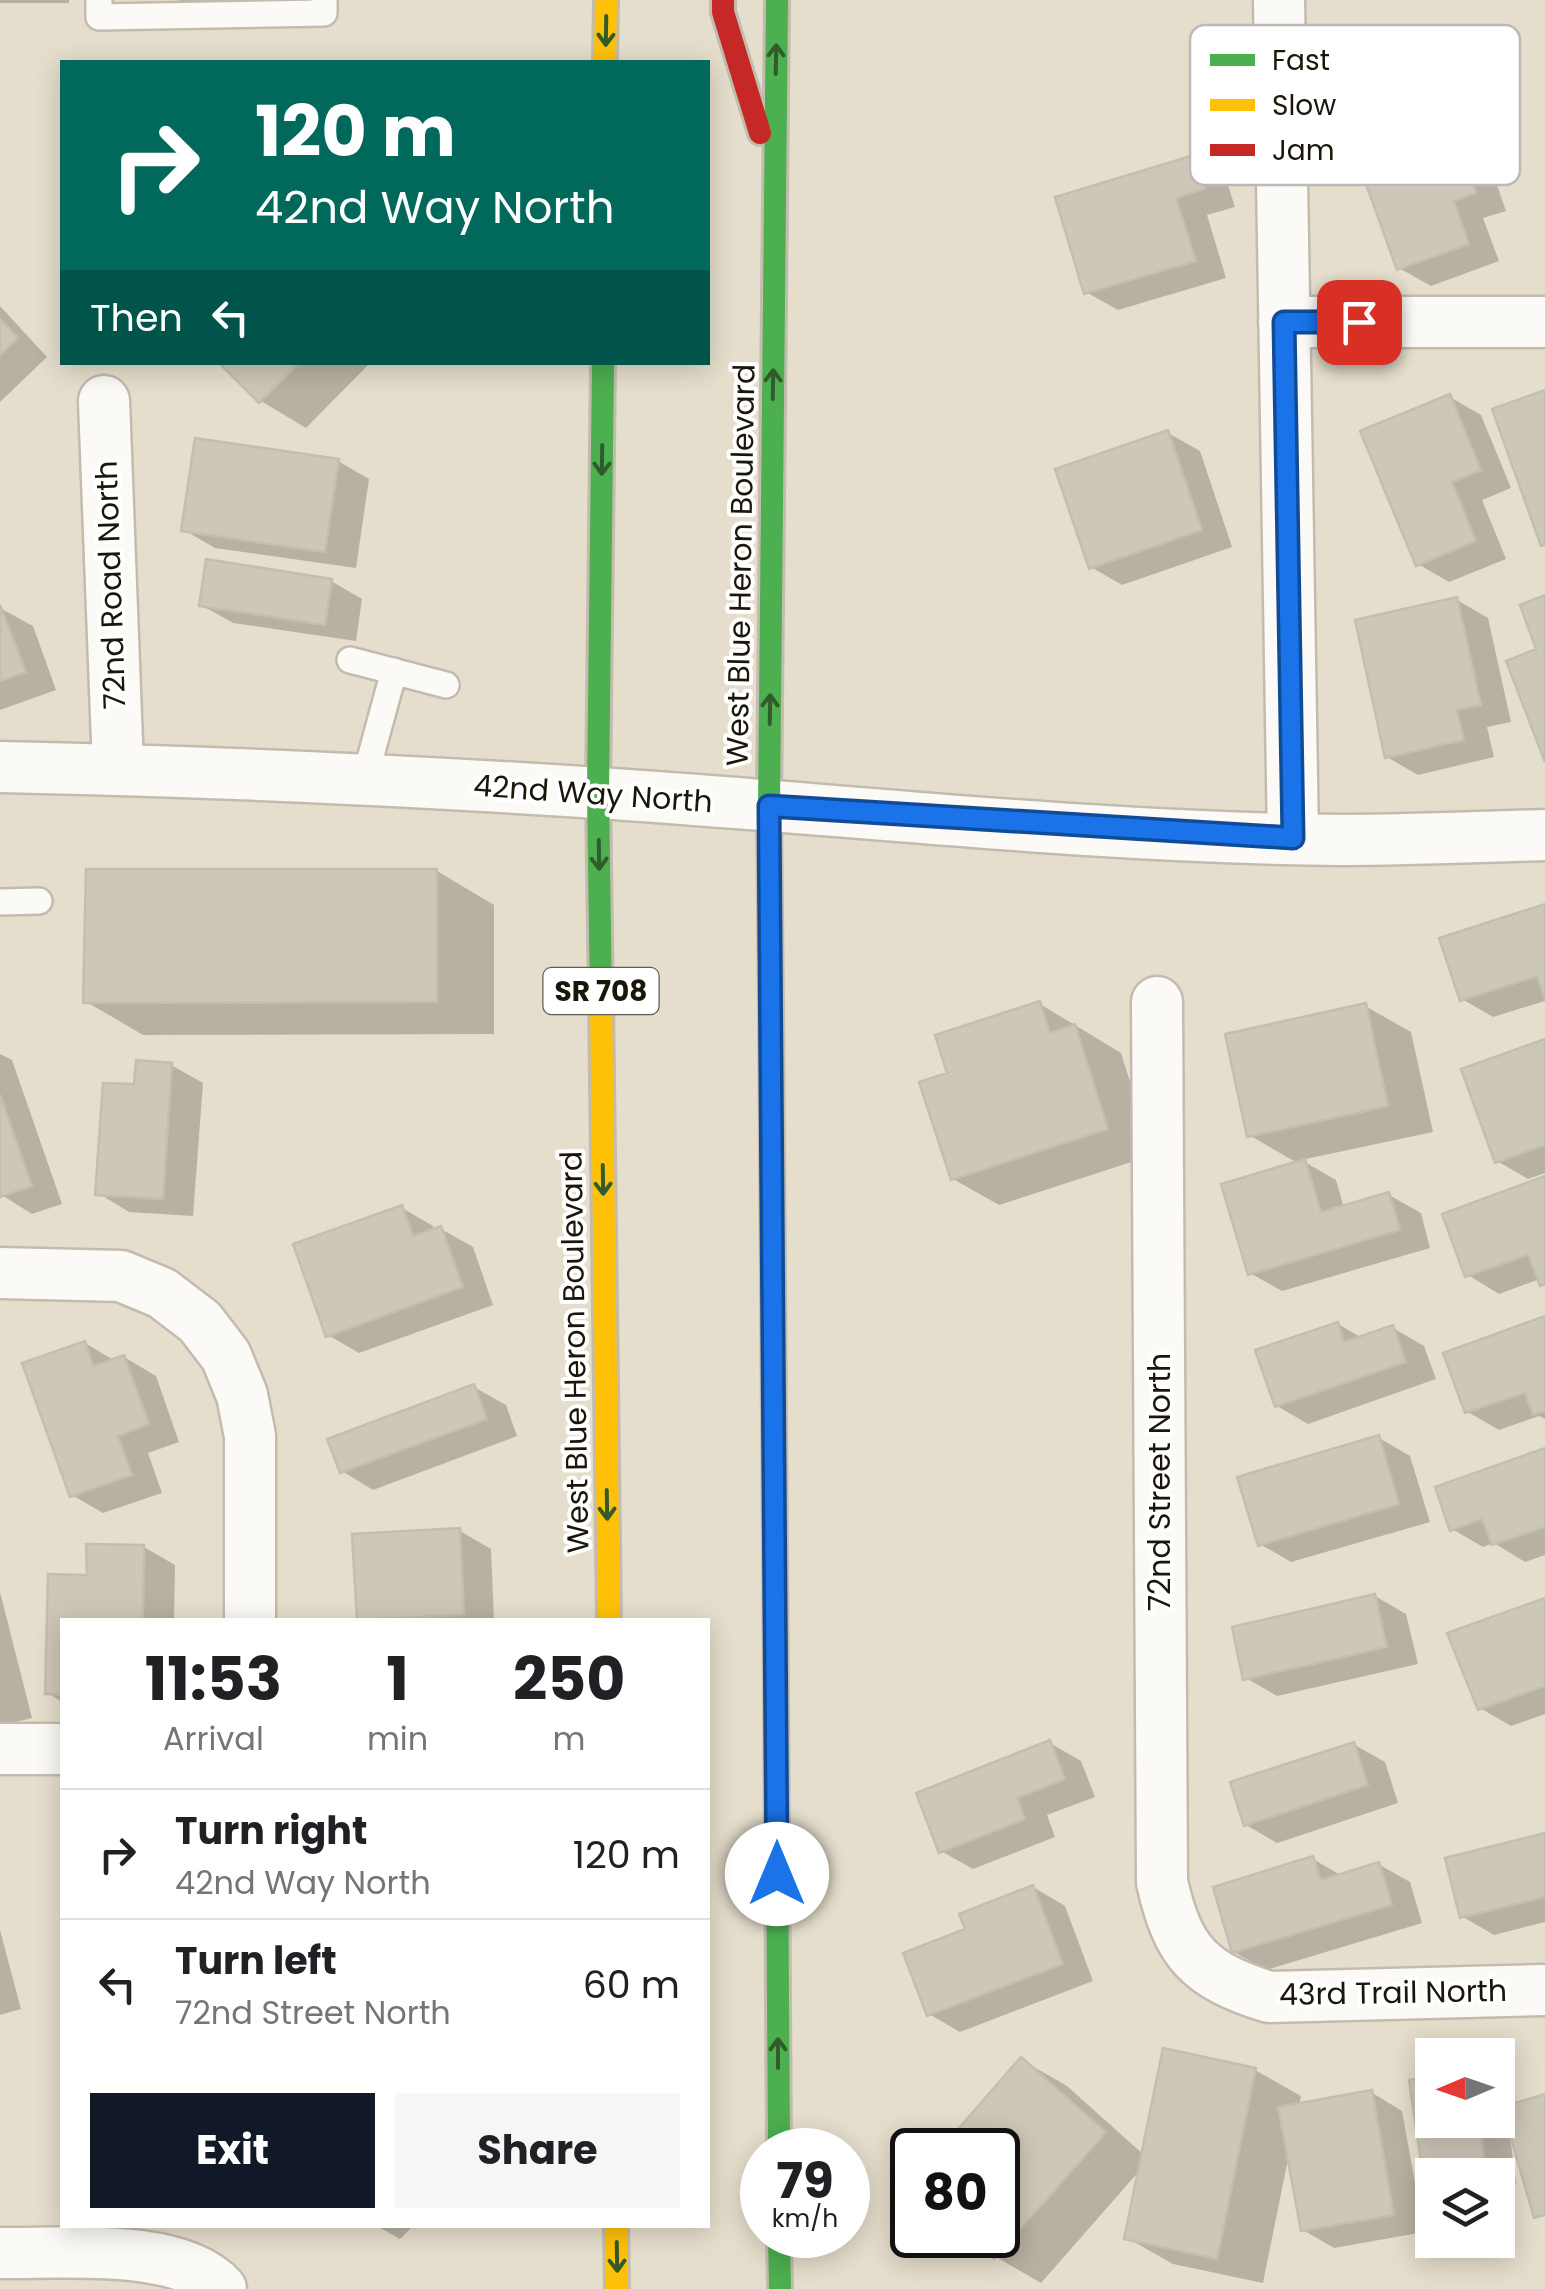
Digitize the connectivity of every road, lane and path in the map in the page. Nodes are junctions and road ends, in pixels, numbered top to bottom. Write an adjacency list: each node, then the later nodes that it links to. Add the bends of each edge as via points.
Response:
1 (98, 0): 2 (lane, via 98,17 324,13)
2 (324, 0)
3 (606, 0): 8 (highway, one-way to 8)
4 (723, 0): 9 (highway)
5 (777, 0): 9 (highway, West Blue Heron Boulevard, one-way to 5)
6 (1280, 0): 7 (street)
7 (1280, 25)
8 (605, 60)
9 (775, 184): 22 (highway, West Blue Heron Boulevard, one-way to 9)
10 (1282, 185): 11 (street)
11 (1284, 322): 12 (street); 24 (street)
12 (1545, 322)
13 (602, 365): 21 (highway, West Blue Heron Boulevard / SR 708, one-way to 21)
14 (104, 401): 19 (street, 72nd Road North)
15 (350, 660): 16 (lane)
16 (394, 671): 17 (lane); 20 (lane)
17 (446, 684)
18 (0, 767): 19 (street, 42nd Way North)
19 (118, 768): 20 (street, 42nd Way North)
20 (364, 781): 21 (street, 42nd Way North)
21 (598, 792): 22 (street, 42nd Way North); 30 (highway, West Blue Heron Boulevard / SR 708, one-way to 30)
22 (769, 806): 24 (street, 42nd Way North); 35 (highway, West Blue Heron Boulevard, one-way to 22)
23 (1545, 835): 24 (street, 42nd Way North)
24 (1293, 838)
25 (0, 902): 26 (lane)
26 (39, 902)
27 (1157, 1002): 33 (street, 72nd Street North, via 1162,1882 1171,1922)
28 (0, 1273): 29 (street, via 121,1276 162,1293 200,1322 226,1356 247,1422)
29 (250, 1618)
30 (609, 1618)
31 (0, 1749): 32 (street)
32 (60, 1749)
33 (1192, 1956): 34 (street, 43rd Trail North, via 1228,1984 1269,1997)
34 (1545, 1990)
35 (779, 2128)
36 (616, 2228): 40 (highway, one-way to 40)
37 (0, 2254): 39 (street, via 139,2254)
38 (779, 2258): 41 (highway)
39 (214, 2282)
40 (617, 2289)
41 (780, 2289)

